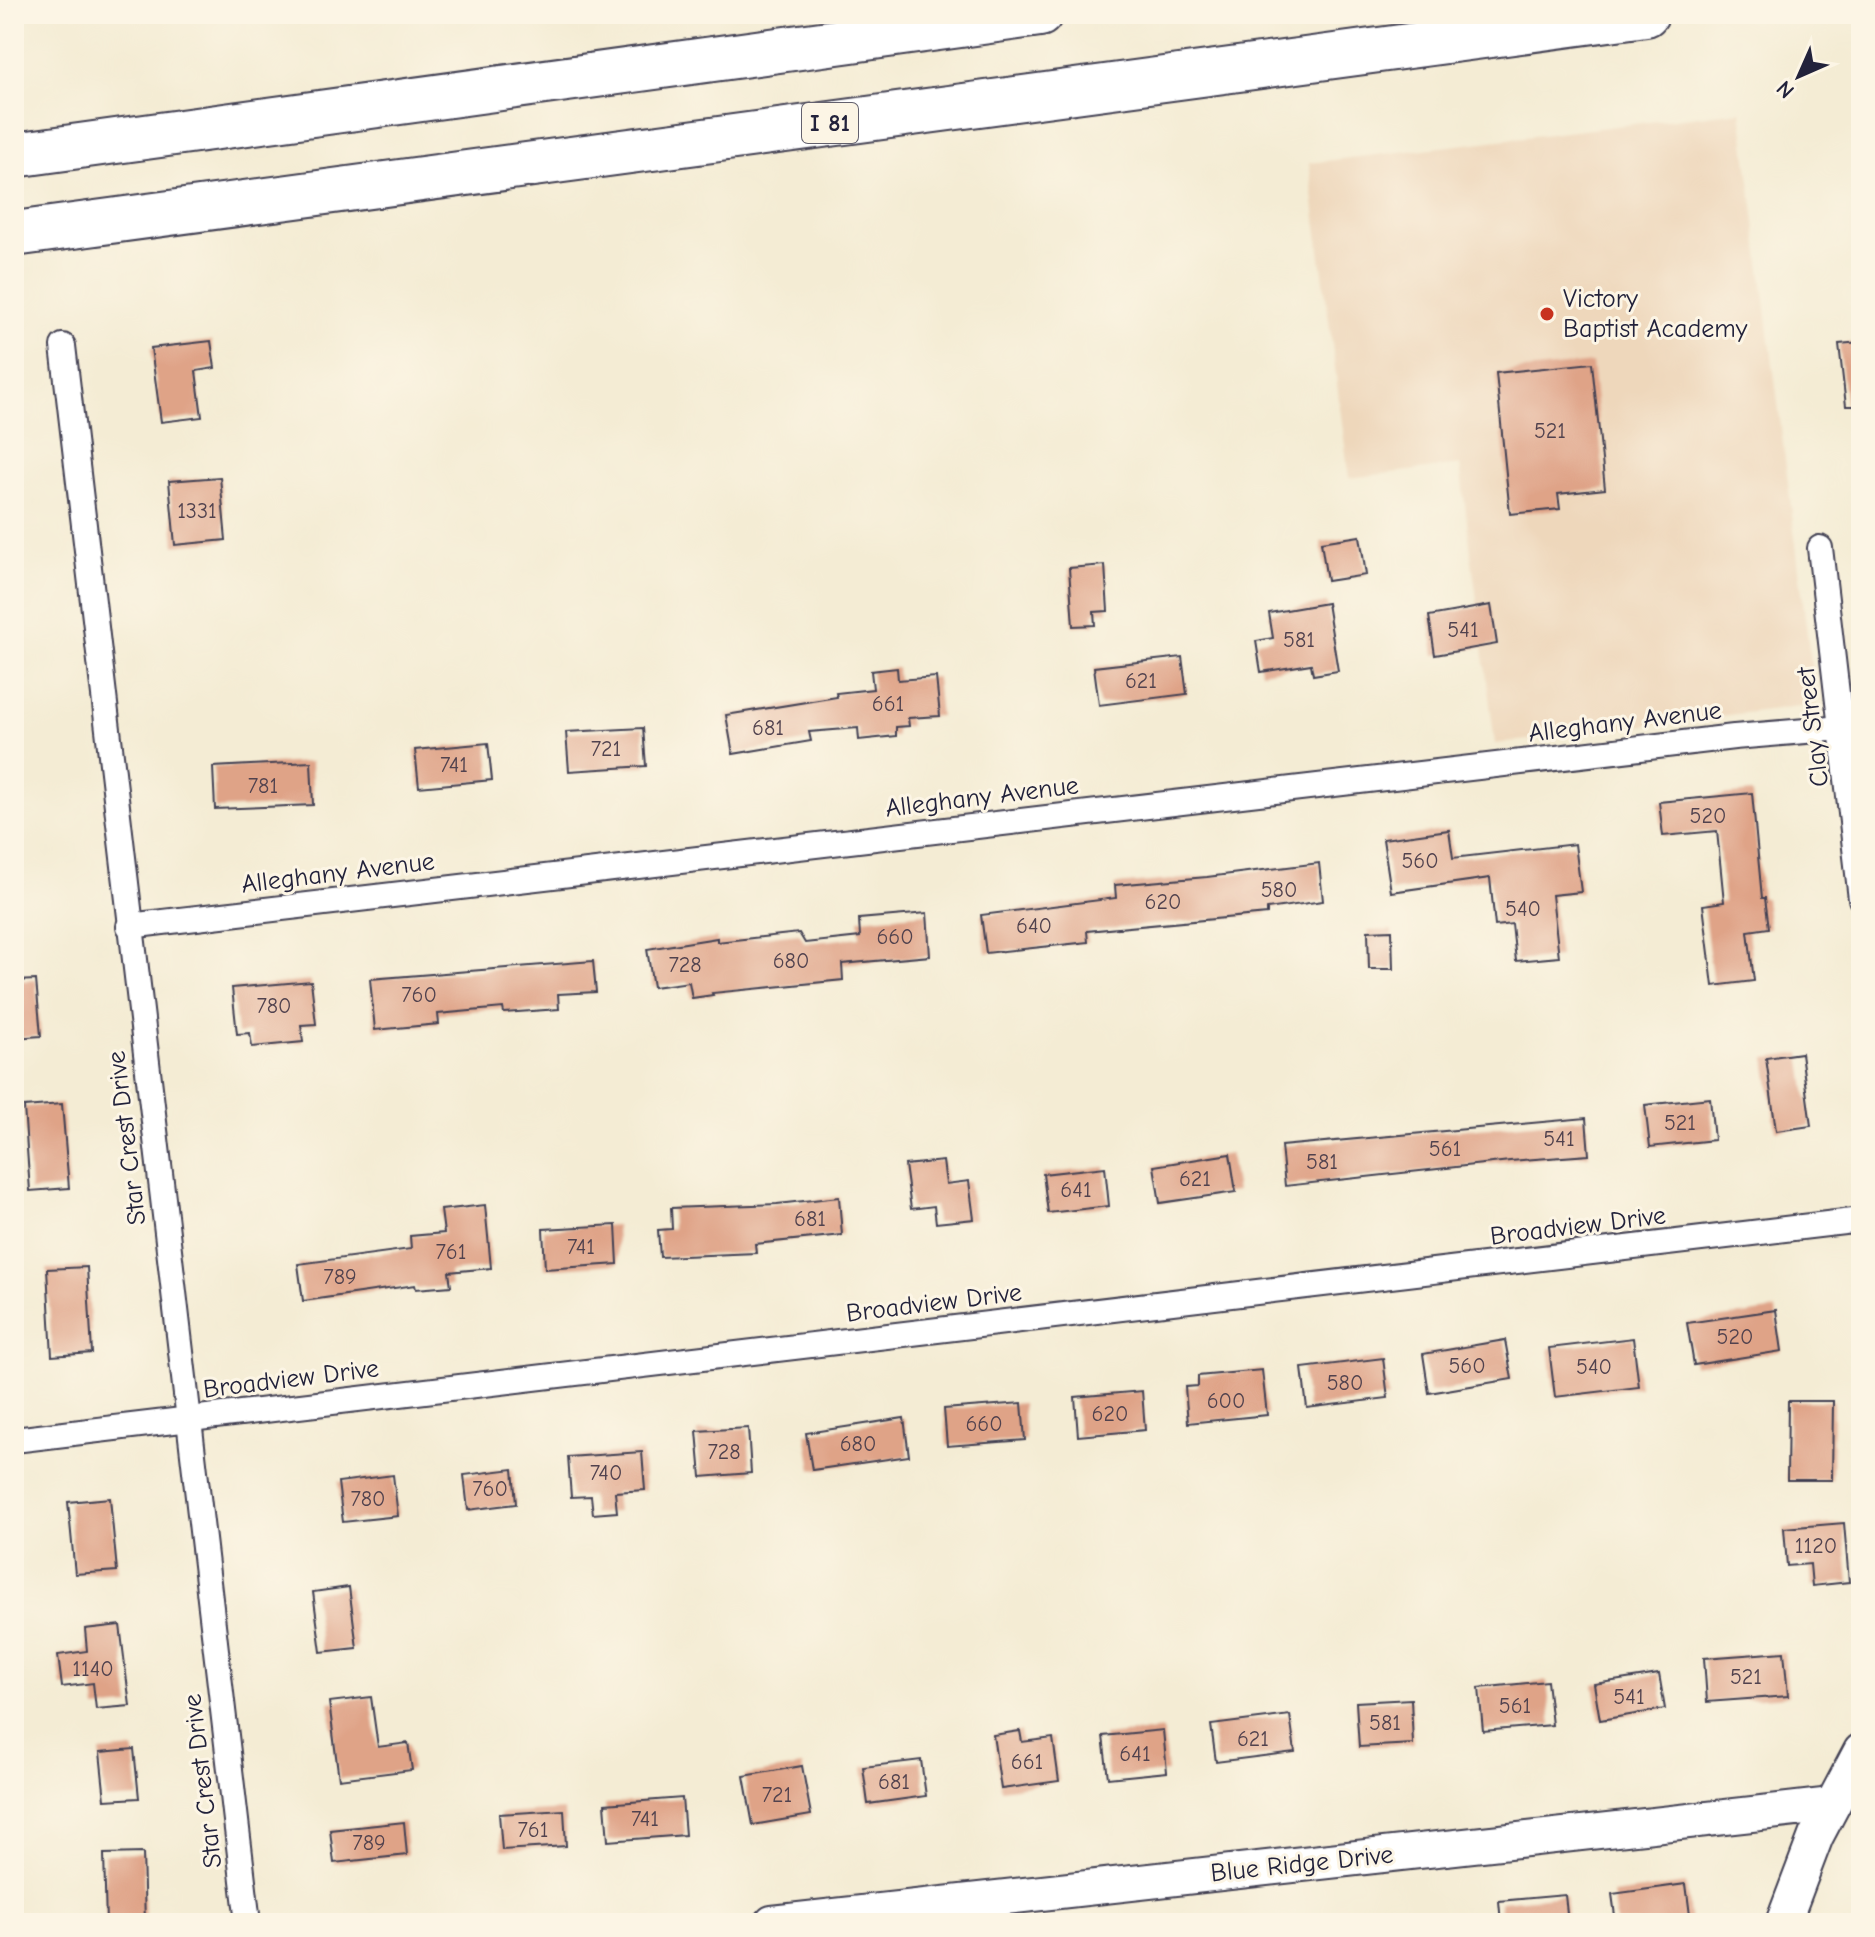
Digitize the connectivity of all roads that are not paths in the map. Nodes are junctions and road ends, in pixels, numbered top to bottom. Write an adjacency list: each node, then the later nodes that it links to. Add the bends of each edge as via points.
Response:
1 (1040, 14): 3 (highway)
2 (1646, 14): 4 (highway, I 81)
3 (14, 155)
4 (14, 234)
5 (63, 346): 9 (street, Star Crest Drive)
6 (1820, 548): 7 (street, Clay Street)
7 (1842, 728): 8 (street, Clay Street); 9 (street, Alleghany Avenue)
8 (1861, 899)
9 (129, 926): 11 (street, Star Crest Drive)
10 (1861, 1220): 11 (street, Broadview Drive)
11 (189, 1420): 12 (street, Broadview Drive); 15 (street, Star Crest Drive)
12 (14, 1440)
13 (1860, 1755): 14 (street)
14 (1832, 1805): 16 (street, Blue Ridge Drive); 17 (street)
15 (248, 1923)
16 (772, 1923)
17 (1783, 1923)

